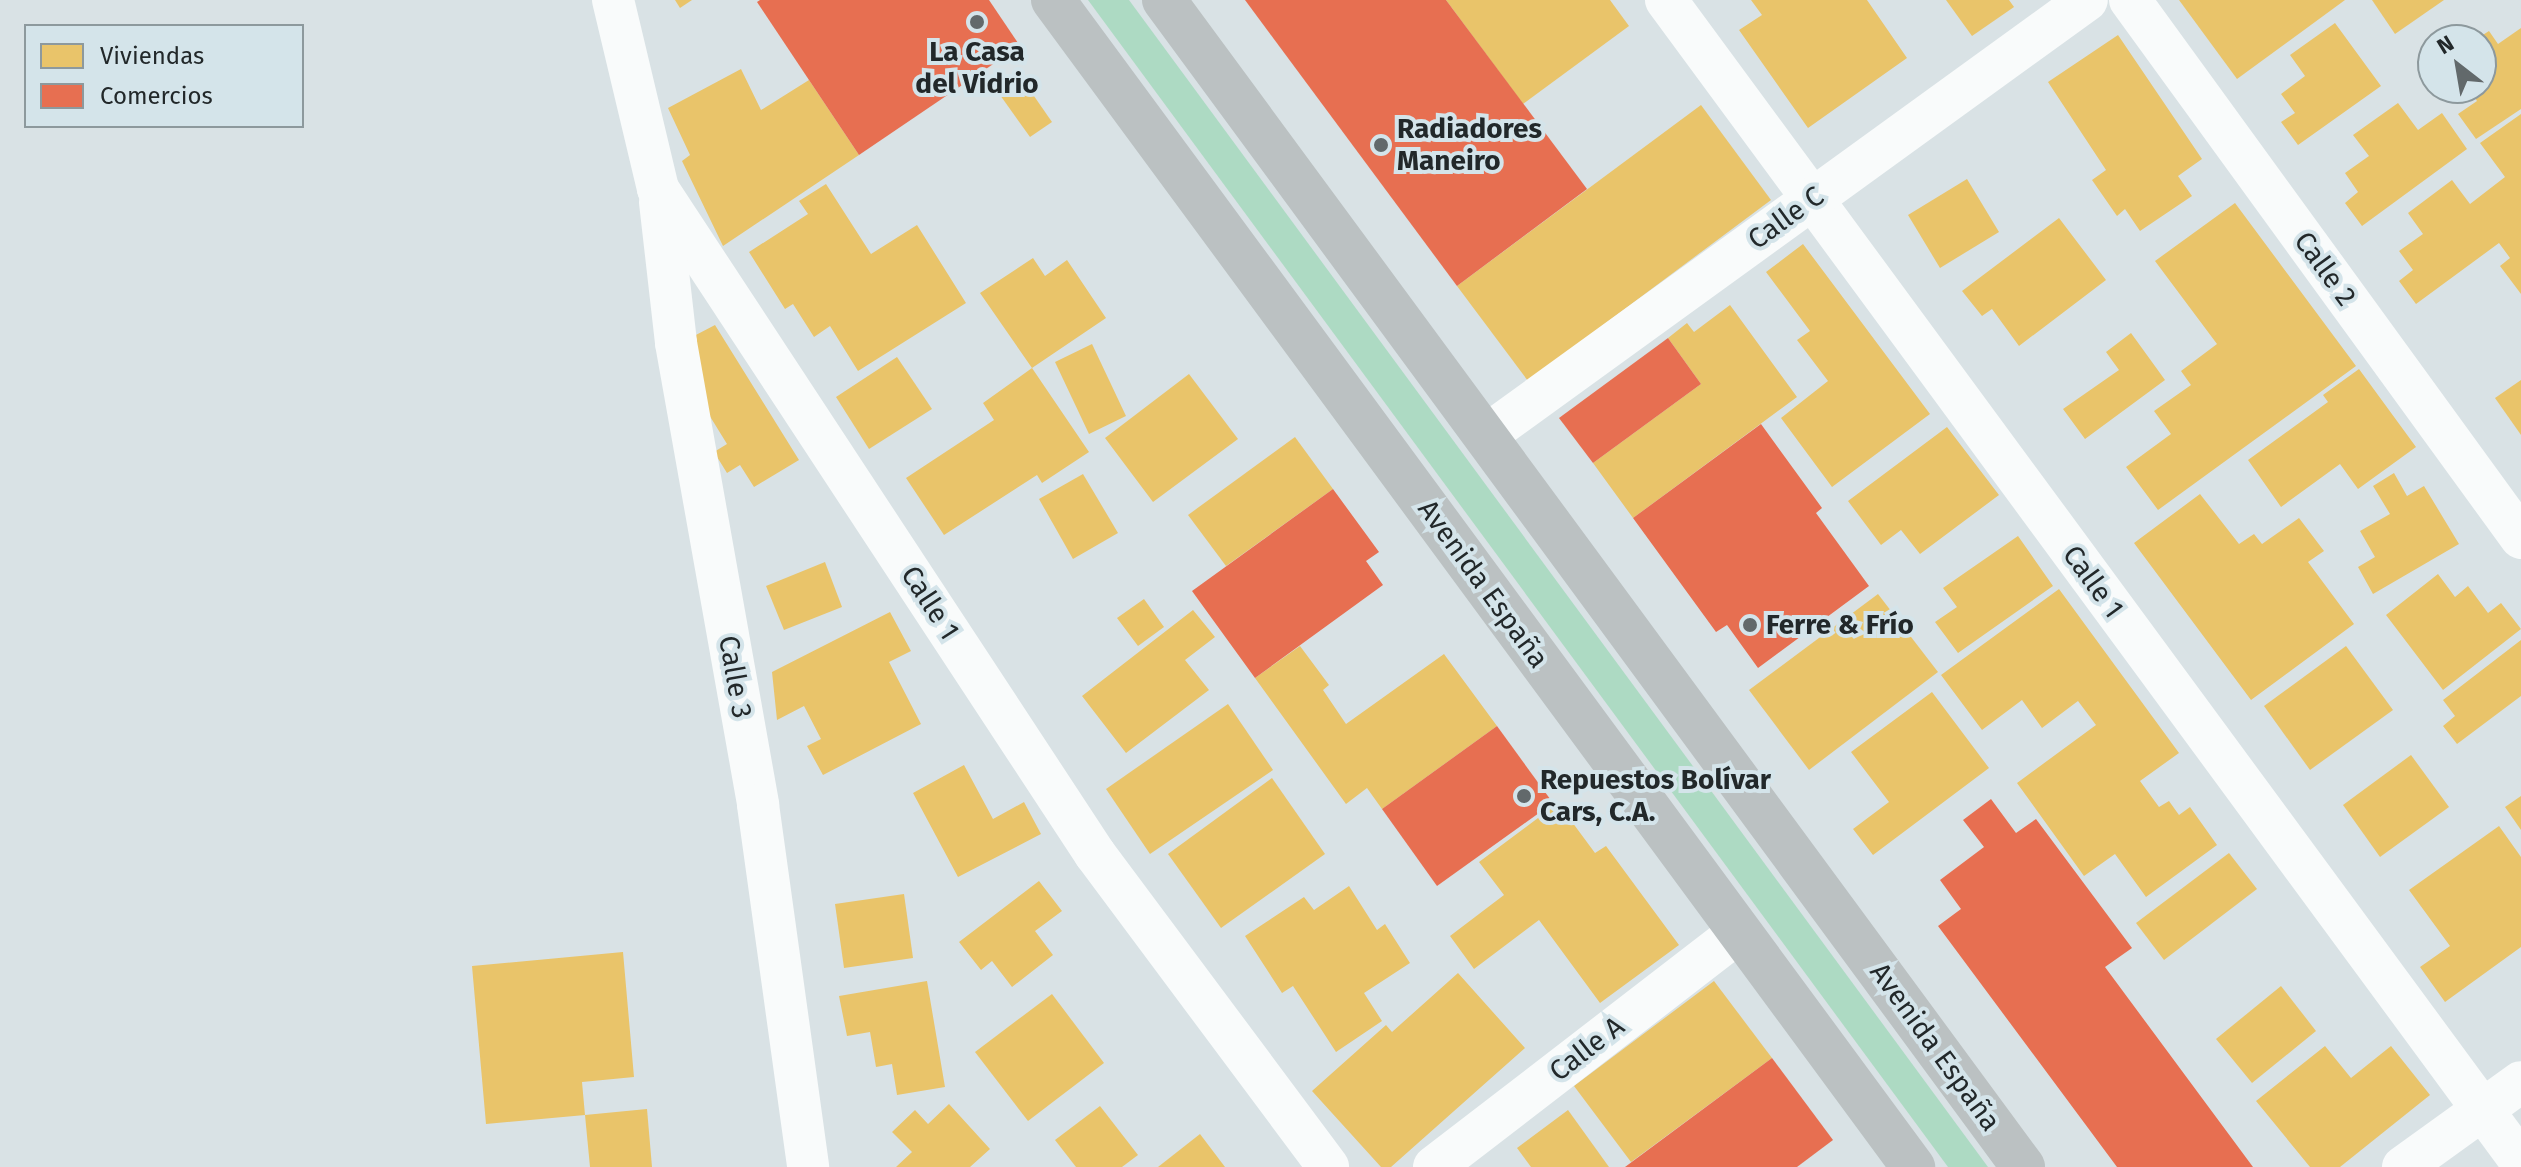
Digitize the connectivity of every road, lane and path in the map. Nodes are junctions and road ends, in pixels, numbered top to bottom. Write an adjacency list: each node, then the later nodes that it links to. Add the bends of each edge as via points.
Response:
1 (613, 0): 7 (street, Calle 1)
2 (1053, 0): 11 (main road, Avenida España)
3 (1164, 0): 9 (main road, Avenida España)
4 (1666, 0): 8 (street, Calle 1)
5 (2087, 0): 8 (street, Calle C)
6 (2130, 0): 10 (street, Calle 2)
7 (658, 189): 15 (street, Calle 3, via 676,343 758,805); 16 (street, Calle 1, via 1095,854)
8 (1811, 199): 9 (street, Calle C); 13 (street, Calle 1)
9 (1485, 436): 19 (main road, Avenida España)
10 (2521, 538)
11 (1740, 931): 17 (street, Calle A); 18 (main road, Avenida España)
12 (2521, 1082): 13 (street)
13 (2482, 1110): 14 (street, Calle 1); 20 (street)
14 (2521, 1162)
15 (808, 1167)
16 (1328, 1167)
17 (1434, 1167)
18 (1913, 1167)
19 (2023, 1167)
20 (2403, 1167)

